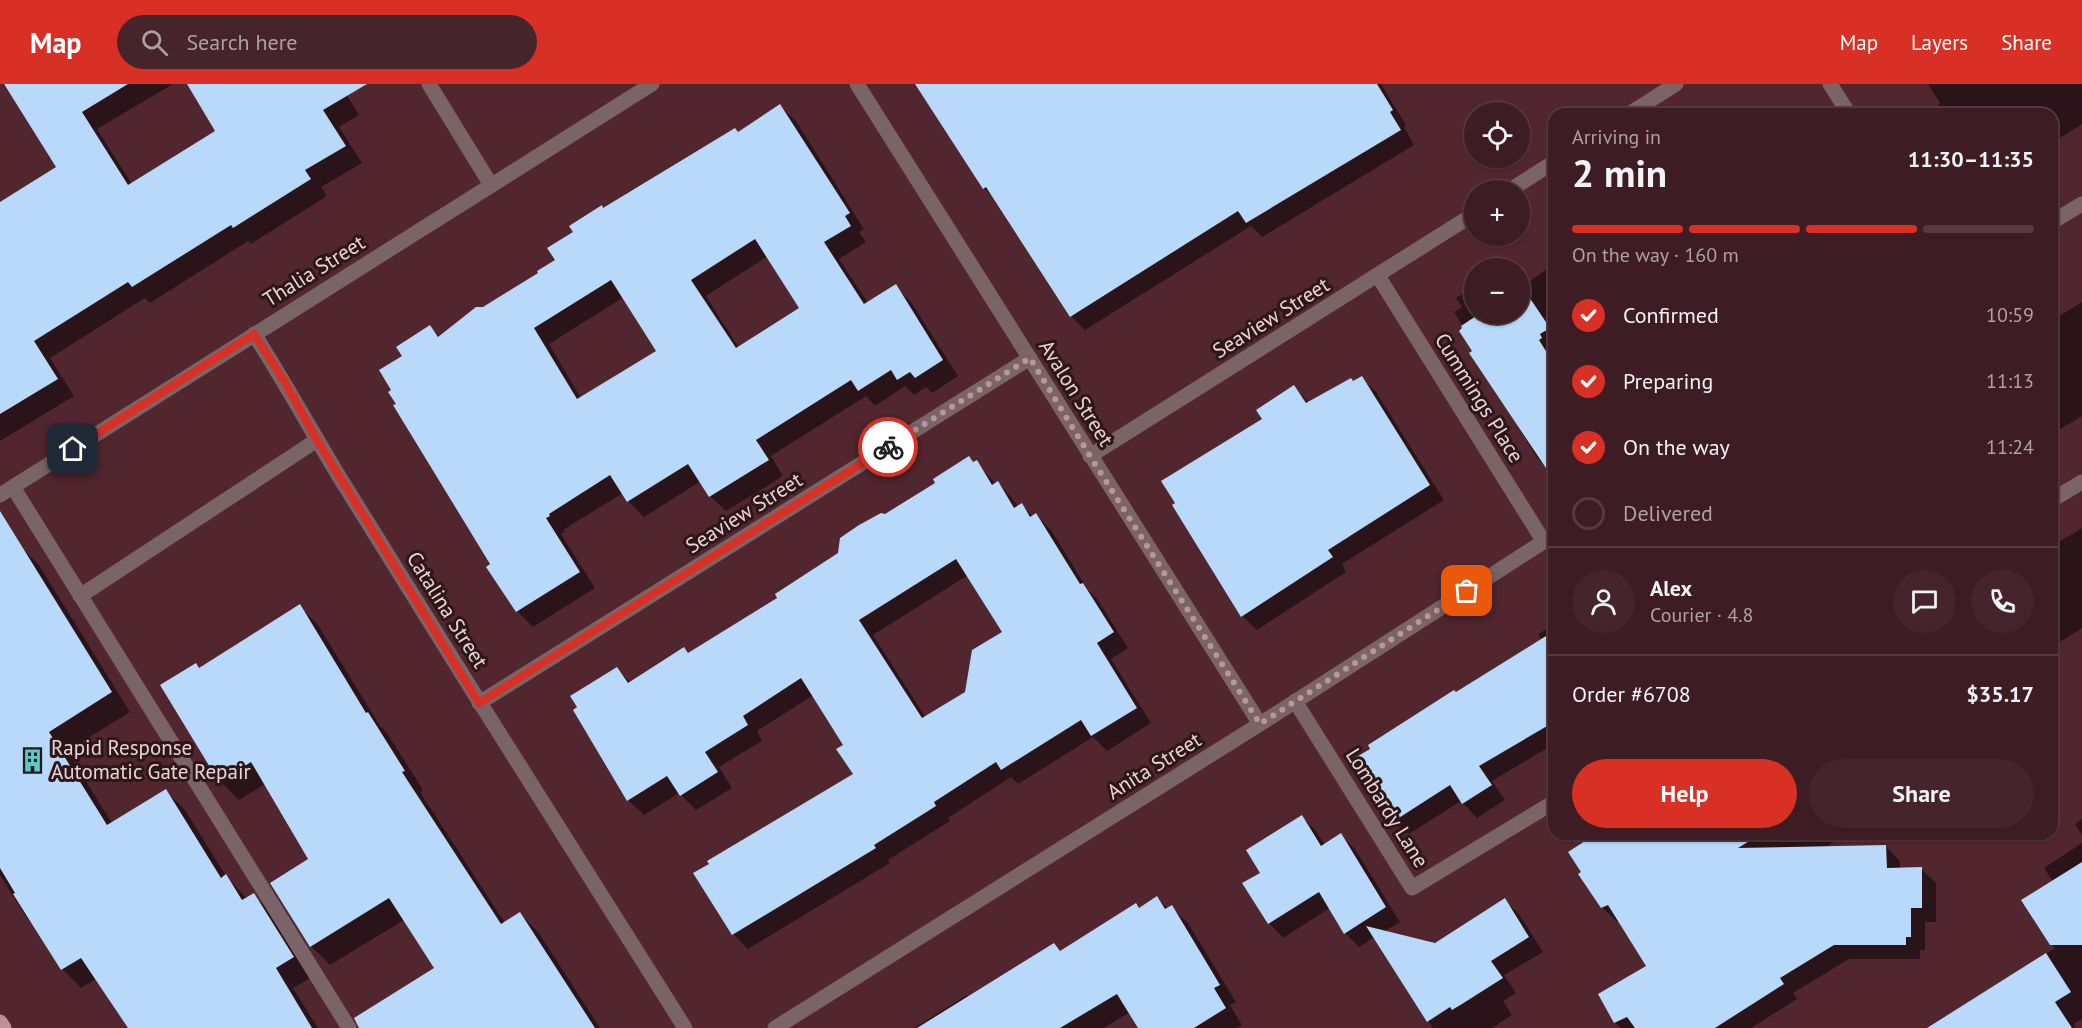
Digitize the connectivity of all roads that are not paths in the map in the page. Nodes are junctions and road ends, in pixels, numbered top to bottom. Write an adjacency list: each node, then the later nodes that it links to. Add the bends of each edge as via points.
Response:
1 (429, 84): 10 (street)
2 (652, 84): 10 (street, Thalia Street)
3 (857, 84): 16 (street, Avalon Street)
4 (1676, 84): 6 (street)
5 (1830, 84): 7 (street)
6 (1638, 108)
7 (1845, 108)
8 (1548, 166): 9 (street)
9 (1526, 180)
10 (491, 184): 15 (street, Thalia Street)
11 (2082, 204): 12 (street)
12 (2058, 218)
13 (1464, 220): 14 (street, Seaview Street)
14 (1378, 276): 18 (street, Seaview Street); 22 (street, Cummings Place)
15 (254, 334): 17 (street, Catalina Street); 20 (street, Thalia Street)
16 (1030, 358): 18 (street, Avalon Street); 26 (street, Seaview Street)
17 (317, 440): 24 (street); 26 (street, Catalina Street)
18 (1090, 456): 27 (street, Avalon Street)
19 (2082, 482): 21 (street)
20 (6, 491): 24 (street)
21 (2058, 496)
22 (1548, 536)
23 (1548, 539): 25 (street, Anita Street)
24 (80, 596): 31 (street)
25 (1295, 701): 27 (street, Anita Street); 28 (street, Lombardy Lane, via 1412,888)
26 (479, 703): 32 (street, Catalina Street)
27 (1260, 724): 33 (street, Anita Street)
28 (1548, 806)
29 (0, 1022): 30 (main road)
30 (4, 1028)
31 (349, 1028)
32 (685, 1028)
33 (775, 1028)

